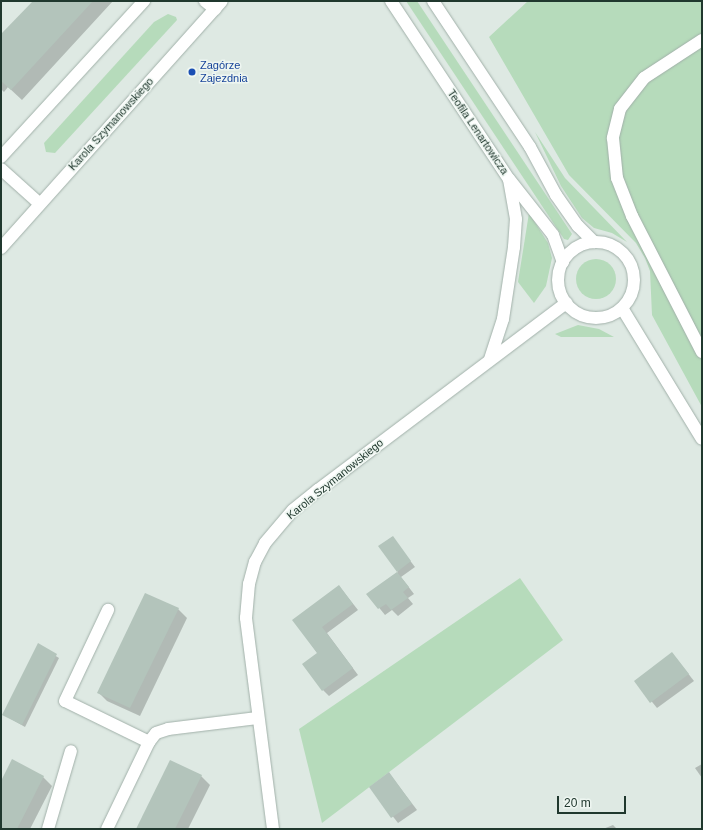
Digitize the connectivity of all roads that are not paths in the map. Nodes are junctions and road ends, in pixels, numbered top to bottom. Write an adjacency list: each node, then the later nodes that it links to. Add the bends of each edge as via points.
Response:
1 (144, 1): 7 (street)
2 (205, 1): 5 (street)
3 (391, 1): 9 (street, Teofila Lenartowicza)
4 (433, 1): 11 (street, via 530,148 556,195 578,226)
5 (219, 5): 10 (street, Karola Szymanowskiego)
6 (702, 40): 16 (street, via 644,78 620,109 612,138 617,178 632,216)
7 (1, 157)
8 (1, 169): 10 (street)
9 (508, 178): 13 (street, Teofila Lenartowicza, via 553,235); 17 (street, via 515,206 514,241 504,319)
10 (40, 204): 12 (street, Karola Szymanowskiego)
11 (594, 242): 13 (street, via 574,249); 15 (street, via 608,243 622,251 632,268 633,290)
12 (1, 248)
13 (563, 262): 14 (street, via 558,278)
14 (566, 303): 15 (street, via 580,314 597,318 608,316); 17 (street, Karola Szymanowskiego)
15 (622, 308): 18 (street)
16 (702, 352)
17 (490, 360): 20 (street, Karola Szymanowskiego, via 293,510 265,543 255,562 246,602)
18 (702, 439)
19 (108, 610): 21 (street, via 65,701)
20 (257, 718): 21 (street, via 168,729 156,733); 25 (street, Karola Szymanowskiego)
21 (149, 742): 24 (street)
22 (71, 751): 23 (street)
23 (48, 829)
24 (107, 829)
25 (273, 829)

